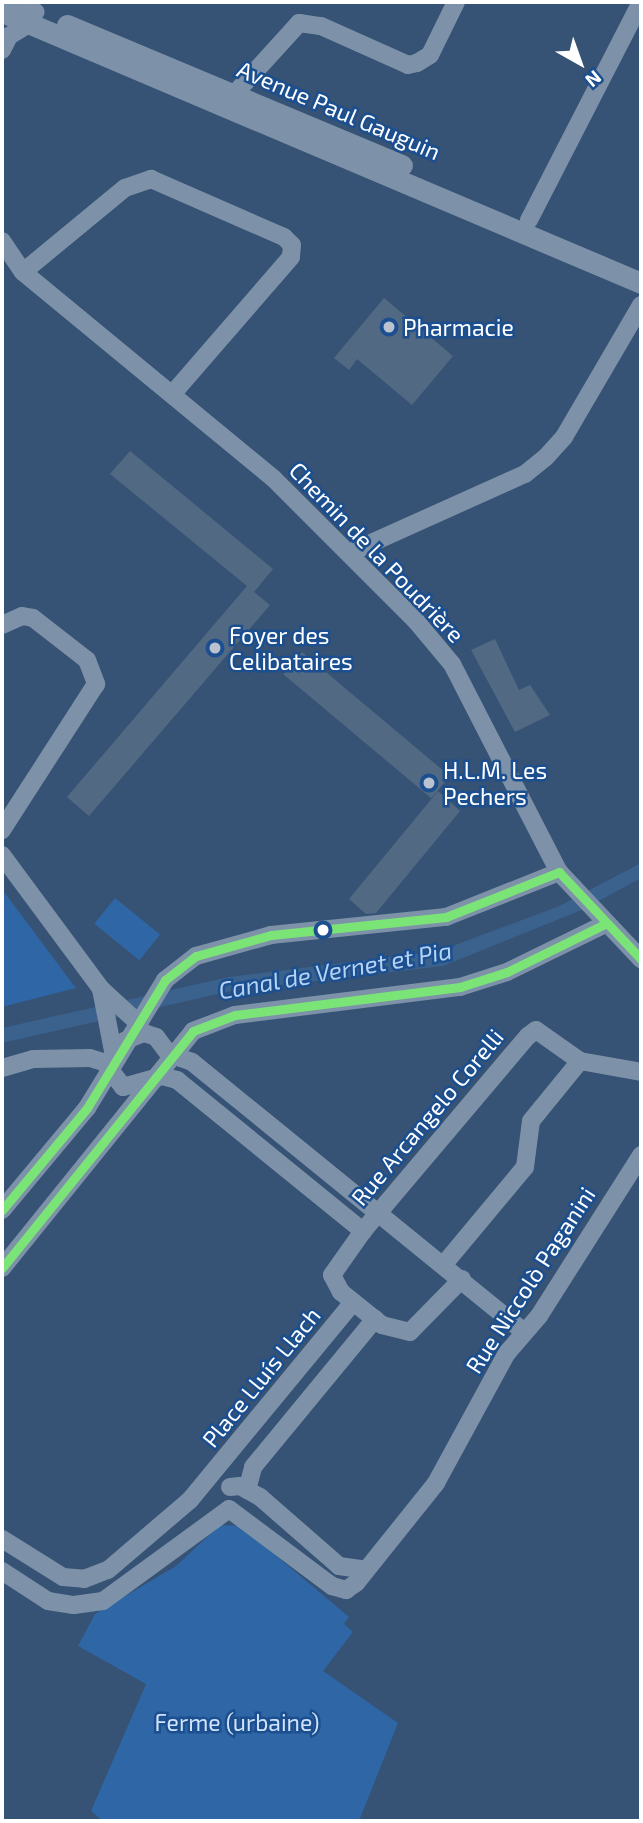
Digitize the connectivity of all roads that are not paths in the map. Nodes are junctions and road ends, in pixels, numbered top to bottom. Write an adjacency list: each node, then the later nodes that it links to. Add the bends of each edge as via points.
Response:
1 (3, 2): 6 (street)
2 (14, 2): 6 (street, Avenue Paul Gauguin)
3 (456, 2): 9 (street, via 430,55 417,64 408,65 321,26 299,23)
4 (641, 2): 11 (street)
5 (2, 12): 6 (street, Avenue Paul Gauguin)
6 (33, 18): 7 (street, via 9,36); 8 (street, Avenue Paul Gauguin); 9 (street, Avenue Paul Gauguin)
7 (2, 50)
8 (178, 88): 9 (street, Avenue Paul Gauguin); 10 (street, Avenue Paul Gauguin)
9 (230, 96): 10 (street, Avenue Paul Gauguin); 11 (street, Avenue Paul Gauguin)
10 (257, 122): 15 (street, Avenue Paul Gauguin)
11 (529, 220): 13 (street, Avenue Paul Gauguin)
12 (2, 242): 14 (street, Chemin de la Poudrière)
13 (641, 271)
14 (23, 272): 17 (street, Chemin de la Poudrière); 17 (street, via 125,188 151,179 292,245 291,257)
15 (641, 283)
16 (641, 305): 18 (street, via 564,437 546,457 525,474)
17 (173, 393): 18 (street, Chemin de la Poudrière, via 274,478)
18 (349, 553): 22 (street, Chemin de la Poudrière, via 452,664)
19 (2, 625): 20 (street, via 22,616 33,618 86,660 96,684)
20 (2, 830)
21 (2, 855): 25 (street)
22 (559, 872): 23 (street, Chemin de la Poudrière); 26 (street, via 446,916 271,935 196,956 165,980)
23 (605, 924): 24 (street, Chemin de la Poudrière); 27 (street, via 507,972 460,987 235,1015 193,1031)
24 (641, 959)
25 (101, 989): 26 (street); 28 (street)
26 (136, 1021): 28 (street)
27 (169, 1054): 28 (street, via 156,1037 144,1033); 32 (street); 35 (street, via 192,1062)
28 (114, 1057): 30 (street, via 33,1059); 32 (street, via 123,1087); 34 (street, via 87,1108)
29 (580, 1060): 31 (street, Rue Arcangelo Corelli); 35 (street, Rue Arcangelo Corelli, via 548,1035 536,1030 528,1036); 37 (street, via 531,1121 525,1167)
30 (2, 1068)
31 (641, 1072)
32 (150, 1080): 36 (street, via 177,1080); 38 (street)
33 (641, 1155): 43 (street, Rue Niccolò Paganini, via 539,1316)
34 (2, 1210)
35 (380, 1212): 36 (street, Rue Arcangelo Corelli); 37 (street)
36 (363, 1230): 39 (street, Rue Arcangelo Corelli, via 335,1266)
37 (445, 1264): 40 (street)
38 (2, 1268)
39 (335, 1279): 41 (street, Place Lluís Llach)
40 (462, 1279): 42 (street, Place Lluís Llach, via 410,1332); 43 (street)
41 (353, 1302): 42 (street, Place Lluís Llach); 44 (street, Place Lluís Llach)
42 (375, 1319): 45 (street)
43 (522, 1330): 48 (street, Rue Niccolò Paganini, via 436,1483)
44 (207, 1481): 45 (street); 47 (street, Place Lluís Llach, via 132,1552 84,1579 46,1571)
45 (238, 1488): 46 (street); 48 (street, via 339,1566)
46 (229, 1509): 48 (street, Rue Niccolò Paganini, via 332,1586 346,1590); 49 (street, via 103,1601 74,1605 48,1601)
47 (2, 1539)
48 (366, 1570)
49 (2, 1571)

